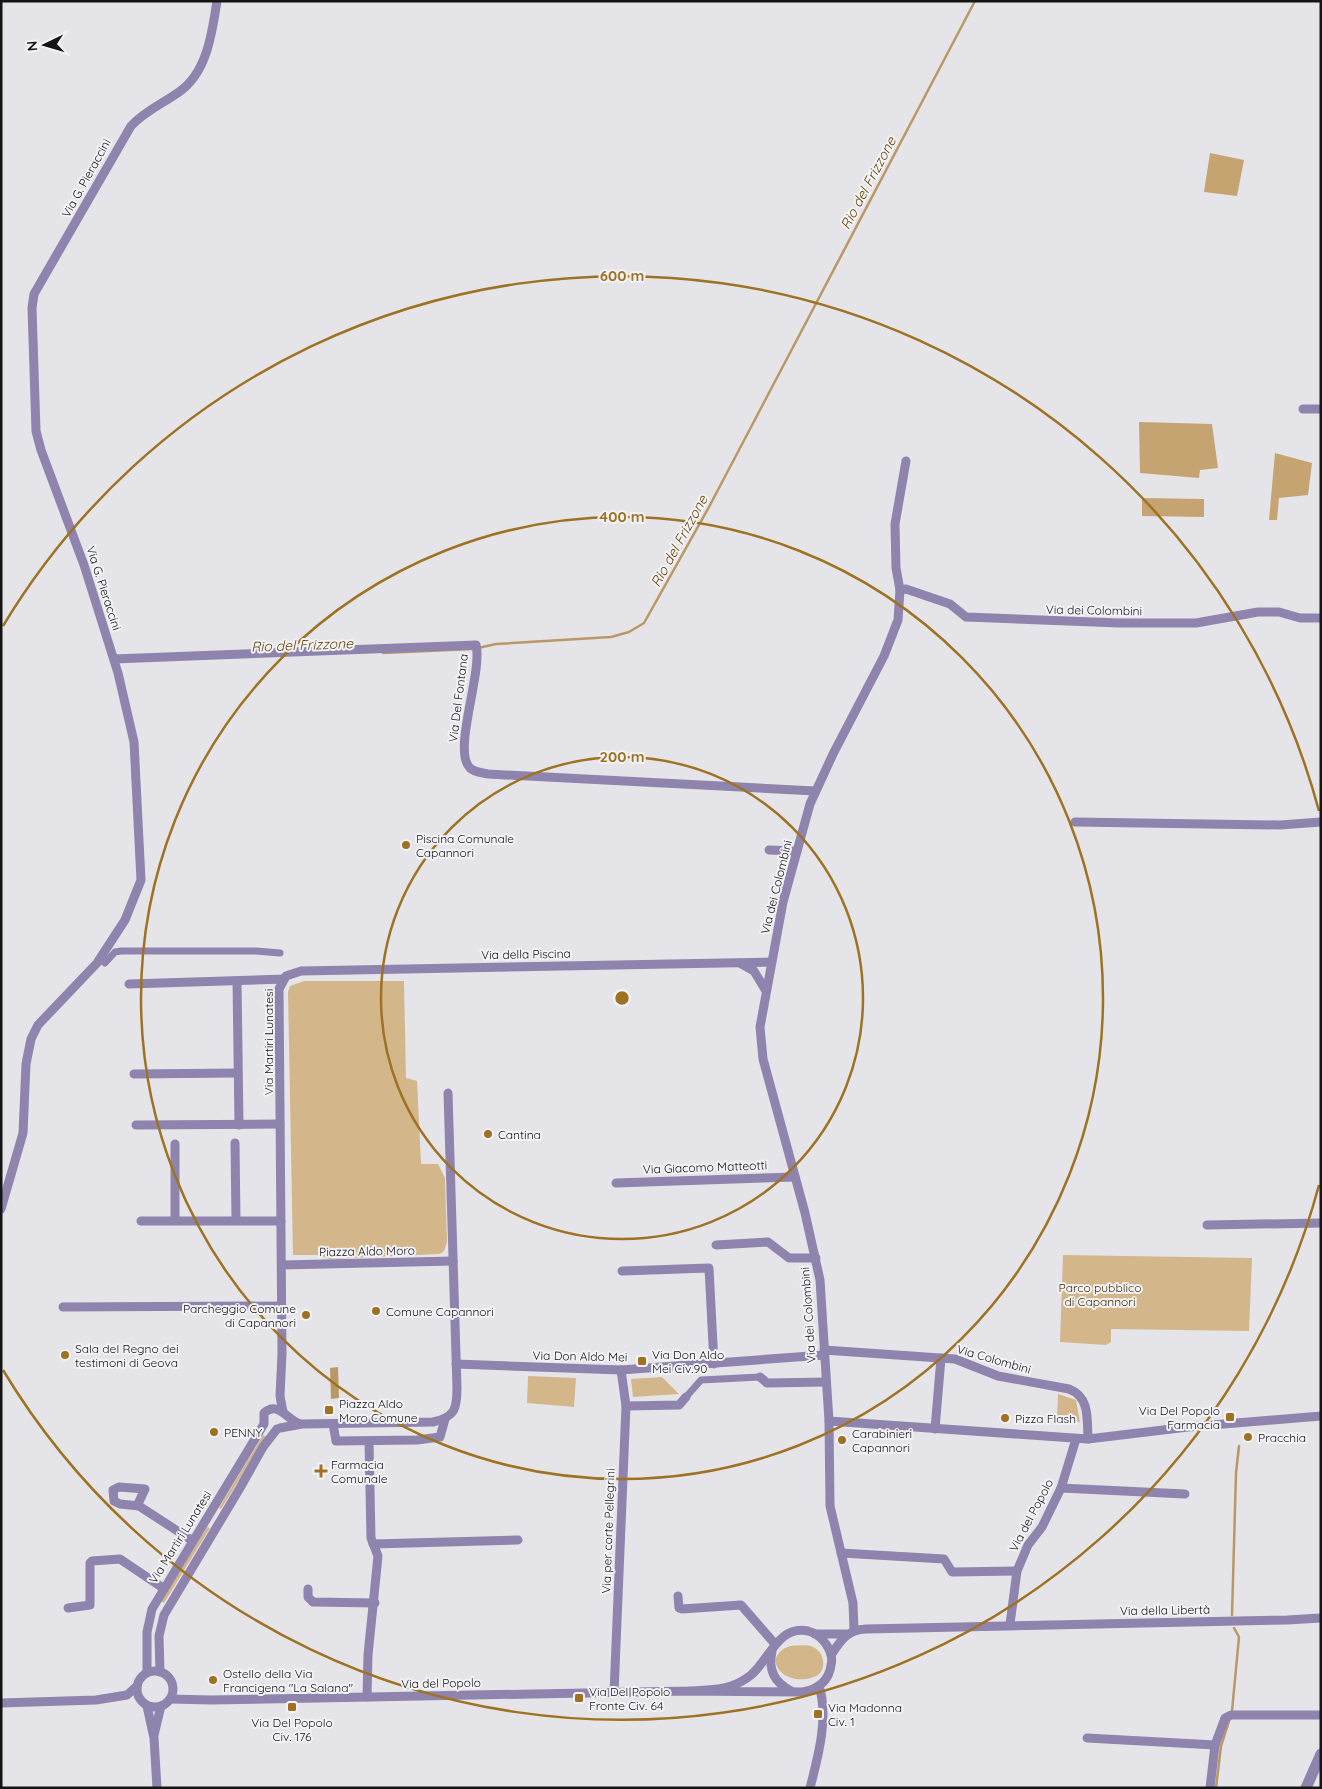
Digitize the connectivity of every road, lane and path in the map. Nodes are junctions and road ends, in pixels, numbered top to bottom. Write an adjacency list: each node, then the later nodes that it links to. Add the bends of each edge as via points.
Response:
1 (217, 1): 7 (street, Via G. Pieraccini, via 198,72 179,92 153,107 131,126 34,294 36,431)
2 (1303, 408): 3 (street)
3 (1321, 409)
4 (906, 461): 5 (street, via 896,524 896,568)
5 (900, 590): 6 (street, Via dei Colombini, via 906,589 950,604 966,618 1196,623 1258,612 1278,612 1300,618); 8 (street, Via dei Colombini, via 895,632)
6 (1321, 618)
7 (114, 659): 8 (street, Via Del Fontana, via 477,649 465,751 466,763 471,770 488,774); 14 (street, Via G. Pieraccini, via 134,742 141,880 125,920)
8 (815, 791): 12 (street, Via dei Colombini)
9 (1075, 822): 10 (street, via 1280,825)
10 (1321, 822)
11 (769, 850): 12 (street)
12 (797, 851): 16 (street, Via dei Colombini)
13 (280, 954): 14 (street, via 256,951 121,951 115,952 108,962)
14 (100, 959): 31 (street, Via G. Pieraccini, via 38,1025 30,1039 23,1133)
15 (730, 961): 16 (street, Via della Piscina); 17 (street, Via della Piscina, via 301,972); 20 (street, via 744,964 754,971)
16 (771, 962): 20 (street, Via dei Colombini)
17 (284, 978): 18 (street, Via Martiri Lunatesi); 24 (street, Via Martiri Lunatesi, via 279,989)
18 (237, 981): 19 (street, Via Martiri Lunatesi); 21 (street)
19 (129, 984)
20 (766, 991): 29 (street, Via dei Colombini, via 760,1027 761,1045)
21 (238, 1073): 22 (street); 26 (street)
22 (134, 1074)
23 (448, 1093): 40 (street)
24 (280, 1124): 26 (street); 35 (street, Via Martiri Lunatesi)
25 (136, 1125): 26 (street)
26 (239, 1125)
27 (175, 1144): 32 (street)
28 (235, 1144): 33 (street)
29 (796, 1177): 30 (street, Via Giacomo Matteotti); 39 (street, Via dei Colombini)
30 (616, 1183)
31 (1, 1209)
32 (175, 1220): 33 (street); 34 (street)
33 (236, 1220): 35 (street)
34 (141, 1221)
35 (281, 1221): 41 (street, Via Martiri Lunatesi)
36 (1321, 1224): 37 (street)
37 (1207, 1225)
38 (716, 1244): 39 (street, via 768,1242 789,1258)
39 (816, 1258): 45 (street, Via dei Colombini)
40 (453, 1261): 41 (street, Piazza Aldo Moro); 47 (street)
41 (282, 1265): 43 (street, Via Martiri Lunatesi)
42 (622, 1271): 48 (street, via 709,1268)
43 (282, 1306): 44 (street); 52 (street, Via Martiri Lunatesi)
44 (64, 1307)
45 (824, 1353): 46 (street, Via Colombini); 48 (street, Via Don Aldo Mei); 51 (street, Via dei Colombini)
46 (940, 1358): 63 (street); 66 (street, Via Colombini, via 967,1363 1011,1379 1077,1392 1084,1398)
47 (456, 1364): 49 (street, Via Don Aldo Mei); 58 (street, via 455,1409)
48 (714, 1364): 49 (street, Via Don Aldo Mei)
49 (620, 1370): 54 (street, Via per corte Pellegrini)
50 (760, 1377): 51 (street, via 767,1383); 53 (street, via 701,1380)
51 (826, 1382): 59 (street, Via dei Colombini)
52 (281, 1387): 55 (street, Via Martiri Lunatesi); 56 (street, Via Martiri Lunatesi)
53 (686, 1397): 54 (street, via 679,1405)
54 (626, 1406): 96 (street, Via per corte Pellegrini)
55 (270, 1408): 56 (street, via 277,1408); 60 (street, Via Martiri Lunatesi, via 263,1416)
56 (283, 1413): 61 (street); 64 (street, Via Martiri Lunatesi, via 284,1422)
57 (1321, 1416): 66 (street, via 1188,1426)
58 (445, 1419): 62 (street); 67 (street, via 440,1437 436,1439)
59 (828, 1421): 63 (street); 74 (street, Via dei Colombini, via 832,1525)
60 (264, 1424): 64 (street, via 269,1429); 72 (street, Via Martiri Lunatesi)
61 (302, 1424): 62 (street); 64 (street)
62 (333, 1424): 67 (street, via 336,1442)
63 (935, 1428): 65 (street)
64 (278, 1429): 82 (street, Via Martiri Lunatesi, via 263,1447)
65 (1076, 1438): 66 (street); 68 (street, Via del Popolo)
66 (1088, 1439)
67 (369, 1442): 73 (street)
68 (1061, 1488): 69 (street); 75 (street, Via del Popolo)
69 (1185, 1494)
70 (137, 1506): 72 (street)
71 (518, 1540): 73 (street)
72 (193, 1541): 76 (street, Via Martiri Lunatesi)
73 (373, 1544): 79 (street, via 378,1556)
74 (842, 1553): 75 (street, via 944,1559 952,1572); 85 (street, Via dei Colombini, via 853,1603)
75 (1017, 1571): 84 (street, Via del Popolo)
76 (164, 1588): 80 (street, via 120,1559 92,1561 90,1605); 81 (street, Via Martiri Lunatesi)
77 (308, 1589): 79 (street, via 308,1597 313,1602)
78 (678, 1596): 87 (street, via 680,1608 741,1605)
79 (375, 1603): 97 (street, via 368,1655)
80 (68, 1608)
81 (152, 1608): 82 (street); 89 (street, Via Martiri Lunatesi, via 146,1632)
82 (164, 1615): 90 (street, Via Martiri Lunatesi, via 159,1636)
83 (1321, 1618): 84 (street, Via della Libertà)
84 (1010, 1624): 85 (street)
85 (850, 1632): 86 (street); 88 (street)
86 (815, 1634): 87 (street, Via del Popolo, via 795,1631 785,1634); 88 (street, via 829,1648)
87 (774, 1647): 94 (street, via 770,1661 774,1677); 95 (street, Via del Popolo, via 751,1675 730,1687)
88 (831, 1656): 93 (street, via 829,1675)
89 (147, 1672): 90 (street); 92 (street)
90 (160, 1672): 91 (street, via 168,1676)
91 (172, 1685): 99 (street); 101 (street)
92 (137, 1686): 98 (street); 100 (street, via 127,1695)
93 (819, 1686): 94 (street, Via del Popolo, via 803,1692); 111 (street, via 823,1715)
94 (792, 1691): 95 (street, Via del Popolo)
95 (689, 1692): 96 (street, Via del Popolo)
96 (614, 1693): 97 (street, Via del Popolo)
97 (367, 1697): 101 (street, Via del Popolo)
98 (138, 1698): 100 (street, via 113,1702); 103 (street)
99 (170, 1699): 101 (street, Via del Popolo); 104 (street)
100 (96, 1700): 102 (street)
101 (192, 1700)
102 (1, 1703)
103 (147, 1706): 104 (street); 106 (street)
104 (161, 1706): 106 (street)
105 (1321, 1715): 108 (street, via 1231,1715 1221,1724)
106 (154, 1738): 110 (street)
107 (1086, 1738): 108 (street)
108 (1215, 1745): 112 (street)
109 (1321, 1754): 113 (street)
110 (157, 1788)
111 (810, 1788)
112 (1210, 1788)
113 (1306, 1788)

